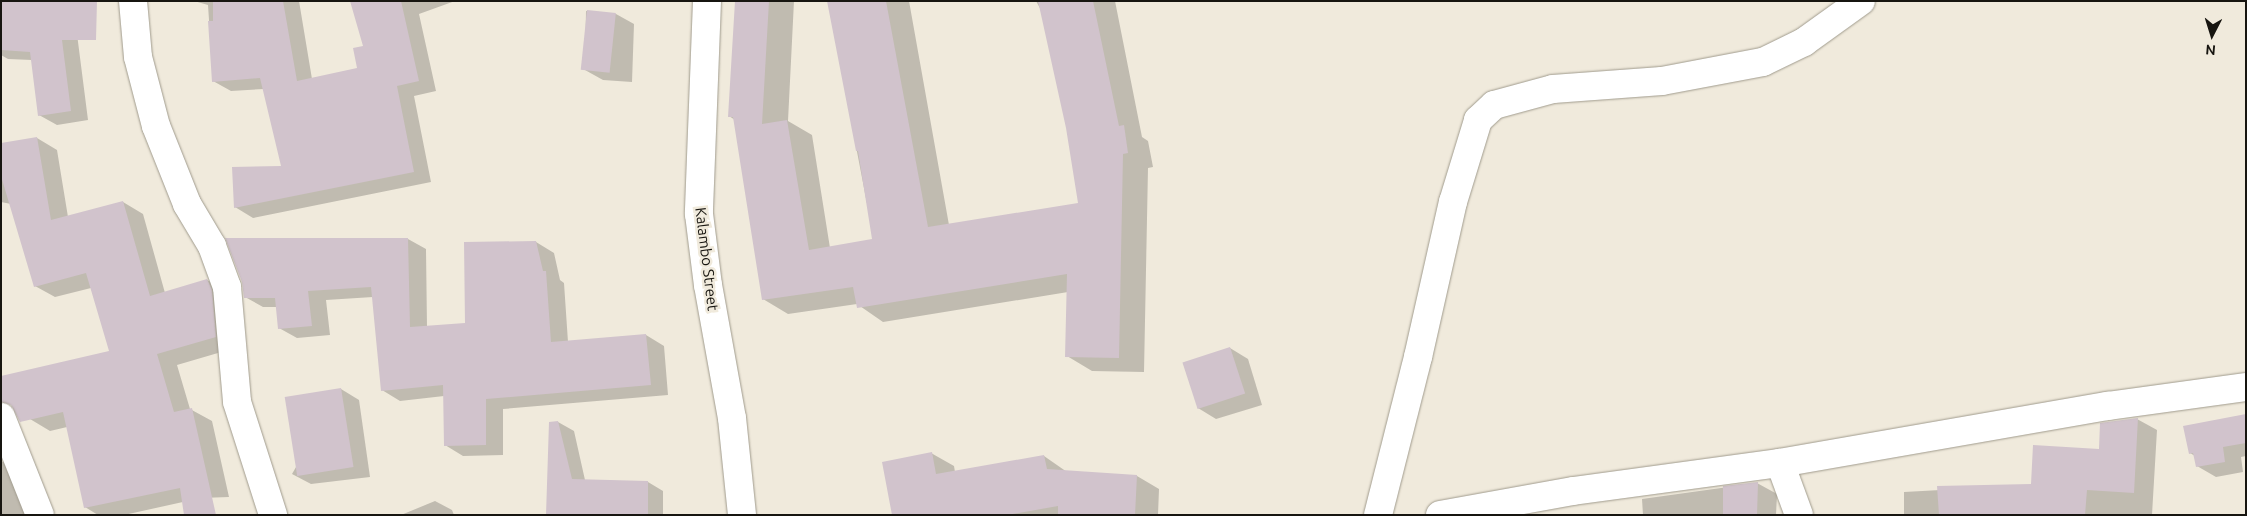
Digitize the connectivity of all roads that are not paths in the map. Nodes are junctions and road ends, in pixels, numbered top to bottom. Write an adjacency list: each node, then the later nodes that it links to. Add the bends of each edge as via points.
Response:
1 (133, 1): 8 (street, via 138,57 156,126 187,204 212,246 227,287 237,402)
2 (707, 1): 9 (street, Kalambo Street, via 699,214 708,286 732,418)
3 (1861, 1): 10 (street, via 1804,42 1764,62 1662,81 1553,89 1494,105 1478,120 1453,202)
4 (2246, 387): 6 (street, via 2108,406)
5 (1, 417): 7 (street)
6 (1780, 463): 11 (street, via 1573,491); 12 (street)
7 (40, 515)
8 (273, 515)
9 (742, 515)
10 (1378, 515)
11 (1440, 515)
12 (1799, 515)

